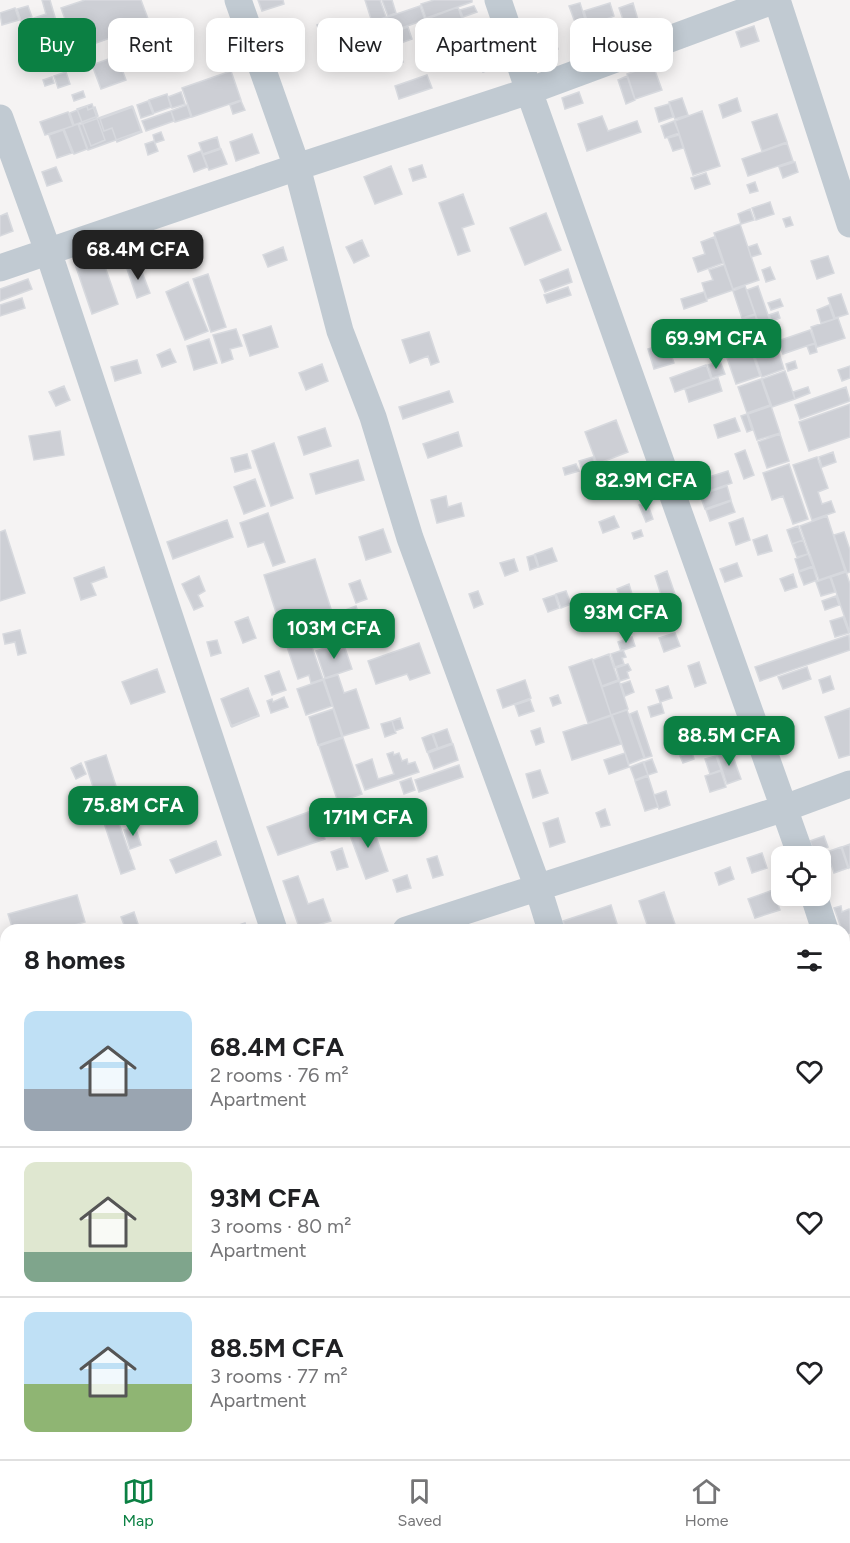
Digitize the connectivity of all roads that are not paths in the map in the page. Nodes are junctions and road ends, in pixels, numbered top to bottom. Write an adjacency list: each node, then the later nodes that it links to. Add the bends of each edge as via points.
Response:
1 (237, 0): 6 (street)
2 (498, 0): 4 (street)
3 (776, 0): 4 (street); 7 (street)
4 (529, 91): 6 (street); 11 (street)
5 (0, 118): 8 (street)
6 (297, 167): 8 (street); 13 (street, via 340,331 373,417 410,538)
7 (850, 224)
8 (48, 251): 9 (street); 15 (street)
9 (0, 268)
10 (850, 784): 11 (street)
11 (785, 808): 12 (street); 13 (street)
12 (798, 846)
13 (538, 888): 16 (street); 17 (street)
14 (817, 906): 18 (street)
15 (272, 924)
16 (425, 924)
17 (549, 924)
18 (823, 924)

